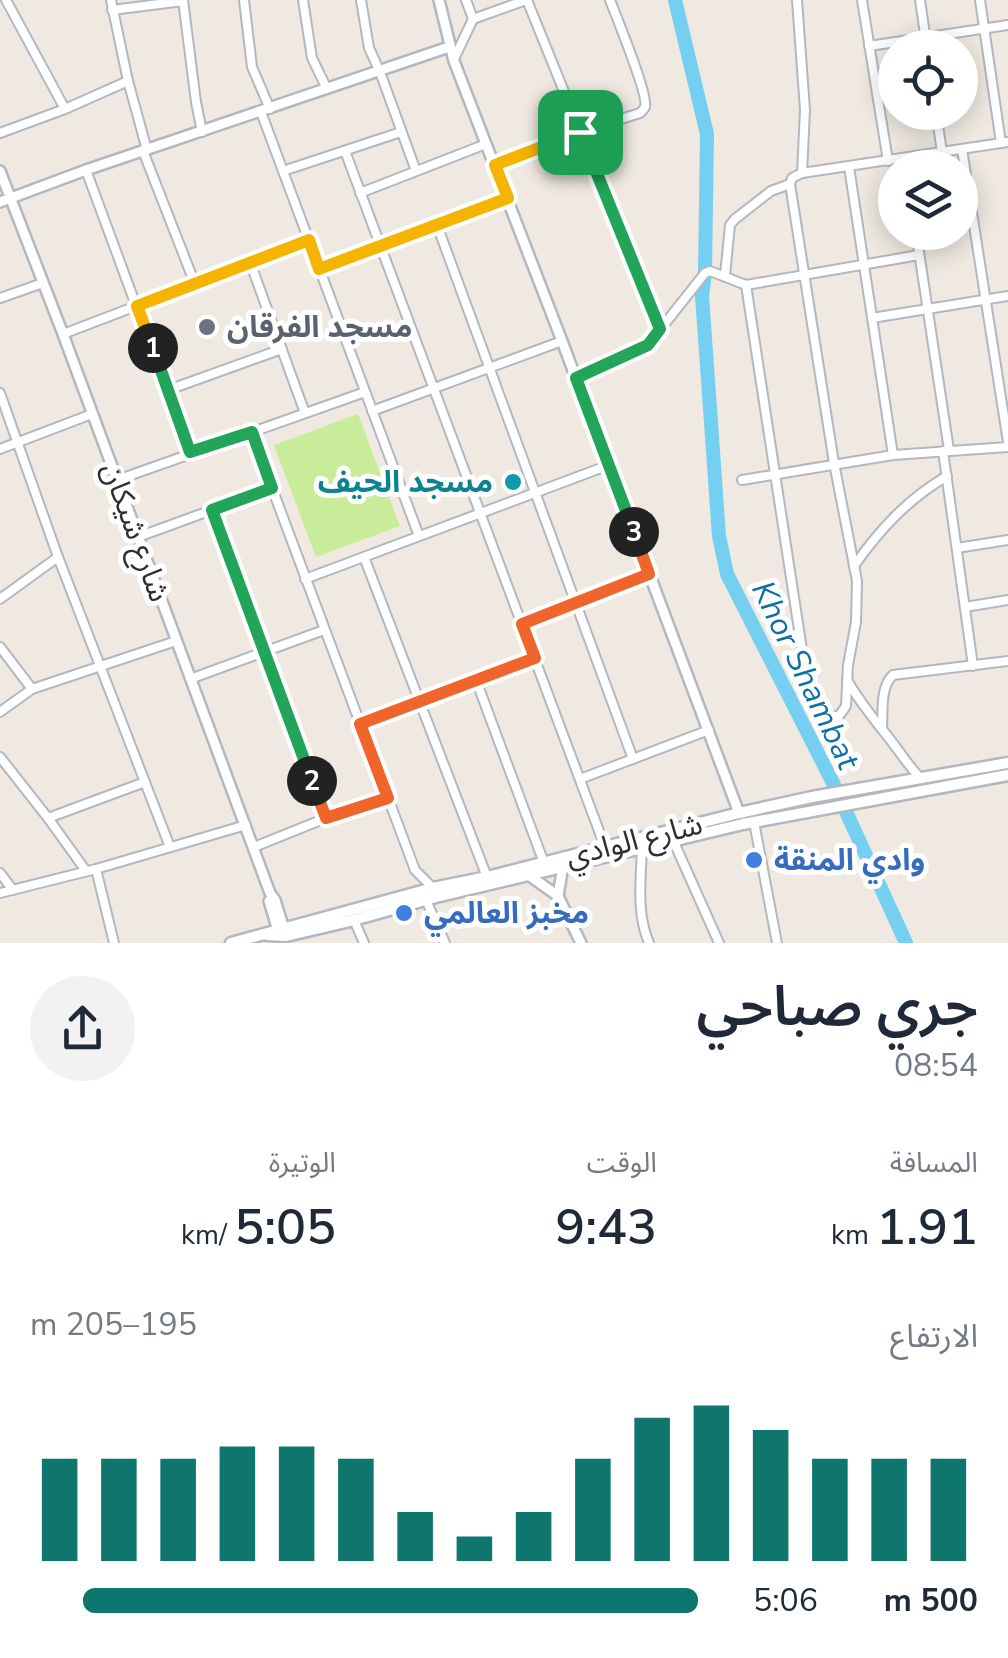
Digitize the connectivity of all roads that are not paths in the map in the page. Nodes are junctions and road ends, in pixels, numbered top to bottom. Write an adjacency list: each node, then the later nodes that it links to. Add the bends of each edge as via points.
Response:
1 (6, 0): 27 (street)
2 (183, 0): 14 (street); 29 (street)
3 (244, 0): 28 (street, via 252,67)
4 (304, 0): 26 (street, via 312,58)
5 (362, 0): 24 (street, via 368,48)
6 (439, 0): 22 (street)
7 (466, 0): 15 (street)
8 (526, 0): 15 (street); 31 (street)
9 (610, 0): 31 (street, via 646,102 640,112)
10 (797, 0): 47 (street)
11 (862, 0): 20 (street)
12 (920, 0): 18 (street)
13 (980, 0): 17 (street)
14 (112, 5): 25 (street)
15 (473, 19): 23 (street)
16 (1008, 25): 17 (street)
17 (984, 28): 19 (street); 33 (street)
18 (924, 30)
19 (976, 30)
20 (869, 46): 21 (street); 37 (street)
21 (878, 46)
22 (449, 47): 23 (street); 24 (street)
23 (454, 60): 34 (street)
24 (380, 72): 26 (street); 30 (street)
25 (128, 81): 27 (street); 36 (street)
26 (327, 89): 28 (street)
27 (64, 109): 32 (street)
28 (266, 110): 29 (street); 45 (street)
29 (202, 132): 36 (street)
30 (401, 132): 39 (street); 46 (street)
31 (580, 132): 41 (street); 71 (street)
32 (0, 133)
33 (1005, 142): 35 (street)
34 (486, 144): 41 (street); 46 (street)
35 (962, 149): 38 (street); 67 (street)
36 (145, 150): 43 (street); 63 (street)
37 (886, 150)
38 (955, 150)
39 (345, 151): 45 (street); 49 (street)
40 (878, 163): 42 (street)
41 (495, 165): 50 (street)
42 (849, 167): 47 (street); 58 (street)
43 (86, 170): 51 (street); 68 (street)
44 (0, 171): 51 (street, شارع شيكان)
45 (283, 171): 53 (street)
46 (416, 171): 49 (street)
47 (802, 174): 48 (street)
48 (790, 184): 60 (street); 61 (street, via 730,225)
49 (360, 193): 54 (street)
50 (508, 198): 52 (street); 73 (street)
51 (6, 200): 62 (street, شارع شيكان)
52 (437, 225): 54 (street); 75 (street)
53 (309, 240): 57 (street); 59 (street)
54 (380, 247): 59 (street); 78 (street)
55 (918, 250): 56 (street)
56 (919, 255): 58 (street); 69 (street)
57 (250, 262): 63 (street); 74 (street)
58 (864, 264): 60 (street); 70 (street)
59 (319, 269): 79 (street)
60 (805, 274): 64 (street); 91 (street)
61 (725, 275): 64 (street); 71 (street, via 705,273)
62 (43, 283): 66 (street); 72 (street, شارع شيكان)
63 (195, 284): 68 (street)
64 (746, 284): 93 (street)
65 (1008, 296): 67 (street)
66 (0, 298)
67 (986, 300): 69 (street); 86 (street)
68 (137, 306): 72 (street); 77 (street)
69 (928, 309): 70 (street); 88 (street)
70 (872, 318): 90 (street)
71 (660, 329): 76 (street, via 648,345)
72 (63, 334): 83 (street, شارع شيكان)
73 (562, 341): 75 (street); 76 (street)
74 (282, 349): 77 (street); 82 (street)
75 (489, 370): 78 (street); 98 (street)
76 (576, 378): 92 (street)
77 (168, 390): 89 (street)
78 (432, 390): 81 (street); 100 (street)
79 (364, 392): 81 (street); 82 (street)
80 (0, 393): 85 (street)
81 (372, 411): 101 (street)
82 (305, 413): 84 (street)
83 (92, 414): 85 (street); 95 (street, شارع شيكان)
84 (252, 432): 89 (street); 97 (street)
85 (18, 442): 87 (street); 105 (street)
86 (1008, 444): 88 (street)
87 (0, 449)
88 (946, 450): 90 (street); 94 (street)
89 (190, 452): 95 (street)
90 (893, 455): 91 (street)
91 (834, 463): 93 (street); 107 (street)
92 (609, 465): 98 (street); 108 (street)
93 (776, 472): 96 (street); 125 (street, via 806,682 818,713 839,716)
94 (946, 476): 104 (street); 107 (street, via 897,513)
95 (116, 480): 102 (street, شارع شيكان)
96 (742, 480)
97 (272, 488): 99 (street); 109 (street)
98 (535, 492): 100 (street); 112 (street)
99 (212, 510): 102 (street); 118 (street)
100 (479, 514): 101 (street); 114 (street)
101 (419, 536): 106 (street)
102 (138, 537): 116 (street, شارع شيكان)
103 (1008, 540): 104 (street)
104 (956, 548): 113 (street)
105 (58, 557): 110 (street); 122 (street)
106 (364, 557): 109 (street); 127 (street)
107 (854, 566): 125 (street, via 858,600)
108 (649, 574): 112 (street); 131 (street)
109 (305, 579): 115 (street)
110 (0, 599)
111 (1008, 600): 113 (street)
112 (575, 602): 114 (street); 133 (street)
113 (965, 607): 121 (street)
114 (522, 624): 119 (street)
115 (324, 630): 118 (street); 129 (street)
116 (176, 641): 122 (street); 123 (street, شارع شيكان)
117 (0, 647): 126 (street)
118 (264, 652): 123 (street); 144 (street)
119 (535, 658): 124 (street); 137 (street)
120 (1008, 661): 121 (street)
121 (973, 666): 130 (street, via 888,678)
122 (100, 667): 126 (street); 138 (street)
123 (190, 680): 146 (street, شارع شيكان)
124 (476, 680): 127 (street); 152 (street)
125 (847, 680): 130 (street)
126 (32, 689): 128 (street)
127 (420, 701): 129 (street); 157 (street)
128 (0, 712)
129 (360, 724): 140 (street)
130 (882, 728): 136 (street)
131 (708, 730): 133 (street); 142 (street)
132 (0, 757): 143 (street)
133 (633, 759): 137 (street)
134 (1008, 763): 136 (main road, شارع الوادي)
135 (1008, 775): 139 (main road, شارع الوادي)
136 (921, 778): 139 (main road, شارع الوادي)
137 (580, 779): 150 (street)
138 (145, 782): 143 (street); 148 (street)
139 (858, 795): 141 (main road, شارع الوادي)
140 (388, 798): 144 (street); 160 (street, via 415,870)
141 (813, 803): 142 (main road, شارع الوادي); 145 (main road, شارع الوادي)
142 (739, 813): 150 (main road, شارع الوادي)
143 (48, 818): 154 (street)
144 (326, 818): 149 (street)
145 (754, 822): 147 (main road, شارع الوادي); 172 (street)
146 (246, 825): 148 (street); 149 (street, شارع شيكان)
147 (673, 840): 151 (main road, شارع الوادي); 171 (street)
148 (170, 847): 154 (street)
149 (254, 847): 163 (street, شارع شيكان)
150 (605, 847): 152 (main road, شارع الوادي)
151 (642, 847): 153 (main road, شارع الوادي); 170 (street, via 640,911)
152 (544, 862): 157 (main road, شارع الوادي)
153 (564, 866): 156 (main road, شارع الوادي); 161 (street)
154 (91, 870): 158 (street); 165 (street)
155 (0, 872): 158 (street)
156 (530, 876): 160 (main road, شارع الوادي); 161 (street)
157 (488, 877): 160 (main road, شارع الوادي)
158 (12, 890): 159 (street)
159 (0, 893)
160 (432, 895): 162 (main road, شارع الوادي); 163 (main road, شارع الوادي); 168 (street)
161 (558, 896): 169 (street)
162 (354, 920): 163 (main road, شارع الوادي); 167 (street)
163 (282, 932): 164 (main road, شارع الوادي)
164 (262, 938): 166 (main road, شارع الوادي)
165 (114, 943)
166 (232, 943)
167 (364, 943)
168 (445, 943)
169 (582, 943)
170 (650, 943)
171 (719, 943)
172 (778, 943)

